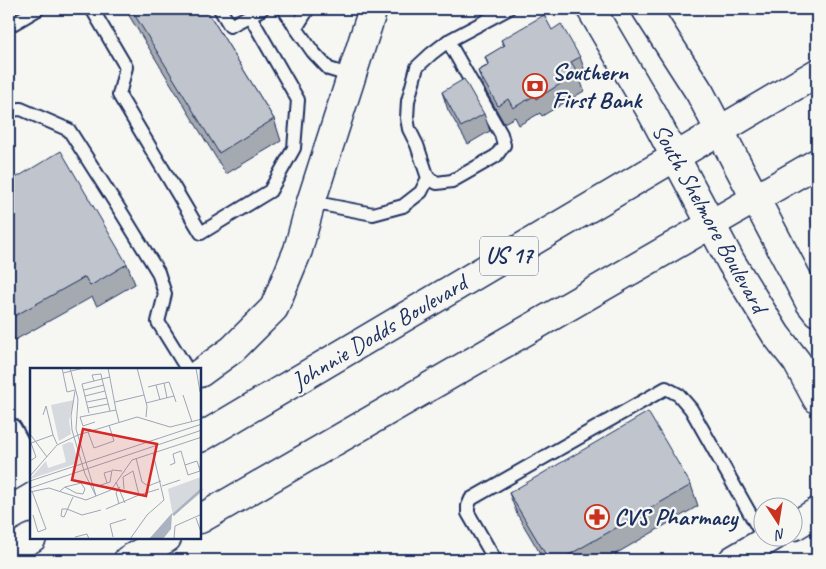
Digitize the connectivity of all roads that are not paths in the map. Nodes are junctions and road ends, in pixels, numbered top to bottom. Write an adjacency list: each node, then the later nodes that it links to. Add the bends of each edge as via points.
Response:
1 (38, 9): 12 (lane)
2 (92, 9): 11 (lane, via 126,67 119,95 201,233 270,191 294,148 298,100)
3 (220, 9): 11 (lane, via 230,26)
4 (262, 9): 11 (lane)
5 (284, 9): 13 (lane)
6 (308, 9): 13 (lane)
7 (373, 9): 16 (main road)
8 (508, 9): 14 (lane)
9 (591, 9): 19 (main road, South Shelmore Boulevard)
10 (646, 9): 18 (main road, via 700,93)
11 (250, 16)
12 (9, 26)
13 (296, 28): 16 (lane, via 329,69)
14 (448, 41): 21 (lane, via 417,67 408,101 409,129 418,145); 21 (lane, via 501,134 504,146 496,156 452,180 437,183)
15 (817, 73): 18 (main road, Johnnie Dodds Boulevard / US 17)
16 (352, 76): 23 (main road)
17 (9, 110): 26 (lane, via 21,109 69,130 158,272 165,294 158,322)
18 (720, 131): 19 (main road, Johnnie Dodds Boulevard / US 17); 22 (main road)
19 (675, 157): 24 (main road, South Shelmore Boulevard); 30 (main road, Johnnie Dodds Boulevard / US 17)
20 (817, 163): 22 (main road)
21 (428, 178): 23 (lane, via 420,192 403,206 373,214)
22 (756, 199): 24 (main road); 25 (main road)
23 (311, 202): 27 (main road, via 298,250 274,308 233,349)
24 (711, 224): 28 (main road, South Shelmore Boulevard, via 776,336 798,362); 34 (main road)
25 (817, 312)
26 (186, 368)
27 (201, 372)
28 (817, 398)
29 (9, 430): 31 (street)
30 (201, 437)
31 (23, 469)
32 (817, 512): 35 (main road)
33 (754, 513): 41 (lane, via 691,409 680,395 666,388 471,500 468,513)
34 (201, 518)
35 (804, 520)
36 (30, 539): 39 (main road)
37 (165, 539): 40 (main road)
38 (758, 546): 42 (main road)
39 (9, 551)
40 (128, 560)
41 (495, 560)
42 (733, 560)

